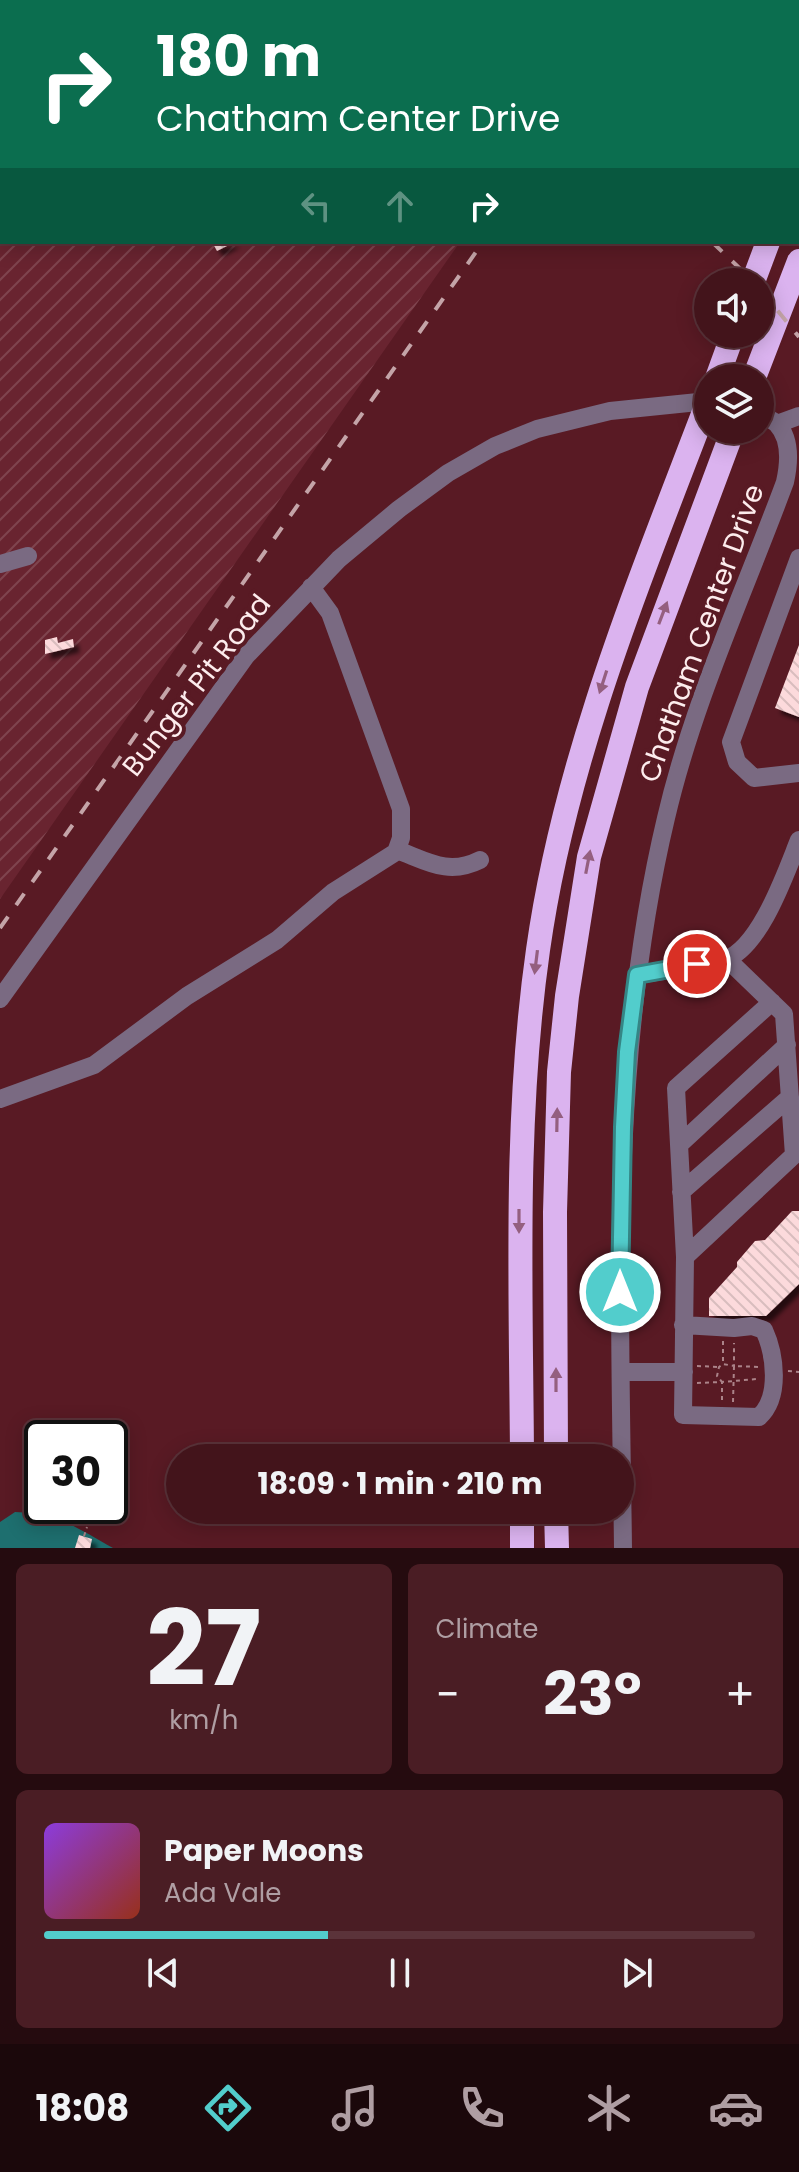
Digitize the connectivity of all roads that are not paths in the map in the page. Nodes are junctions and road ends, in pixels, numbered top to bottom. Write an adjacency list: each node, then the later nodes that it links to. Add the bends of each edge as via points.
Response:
1 (767, 244): 3 (highway)
2 (799, 261): 4 (highway)
3 (758, 268)
4 (759, 364)
5 (694, 402): 15 (street, Bunger Pit Road, via 581,417 495,446 399,509)
6 (799, 416): 8 (street)
7 (774, 422): 8 (street)
8 (777, 424): 11 (street, Chatham Center Drive, via 787,445)
9 (694, 438): 33 (highway, one-way to 33, via 586,735 538,948 522,1099)
10 (728, 444): 34 (highway, one-way to 10, via 559,1072 586,871 637,687)
11 (792, 484): 21 (street, Chatham Center Drive, via 707,684 685,752 666,818)
12 (28, 556): 14 (street)
13 (799, 558): 16 (street, via 731,742 737,762 754,778)
14 (0, 564)
15 (311, 587): 18 (street, via 334,625 401,809); 22 (street, Bunger Pit Road, via 246,656)
16 (799, 773)
17 (799, 840): 20 (street, via 769,911)
18 (397, 850): 19 (street, via 448,869); 26 (street, via 94,1065)
19 (480, 860)
20 (727, 959): 21 (street); 23 (street)
21 (637, 975): 31 (street, Chatham Center Drive, via 623,1127)
22 (0, 999)
23 (772, 1002): 24 (street, via 784,1014); 27 (street, via 676,1088)
24 (787, 1045): 25 (street); 27 (street)
25 (790, 1097): 28 (street); 29 (street, via 794,1155)
26 (0, 1099)
27 (679, 1145): 28 (street)
28 (681, 1192): 29 (street)
29 (685, 1257): 30 (street)
30 (683, 1325): 32 (street); 32 (street, via 764,1330 774,1390 759,1417 683,1415)
31 (621, 1372): 32 (street); 39 (street, Chatham Center Drive)
32 (684, 1374)
33 (522, 1444)
34 (556, 1444)
35 (522, 1524): 37 (highway)
36 (556, 1524): 38 (highway)
37 (522, 1548)
38 (557, 1548)
39 (623, 1548)

